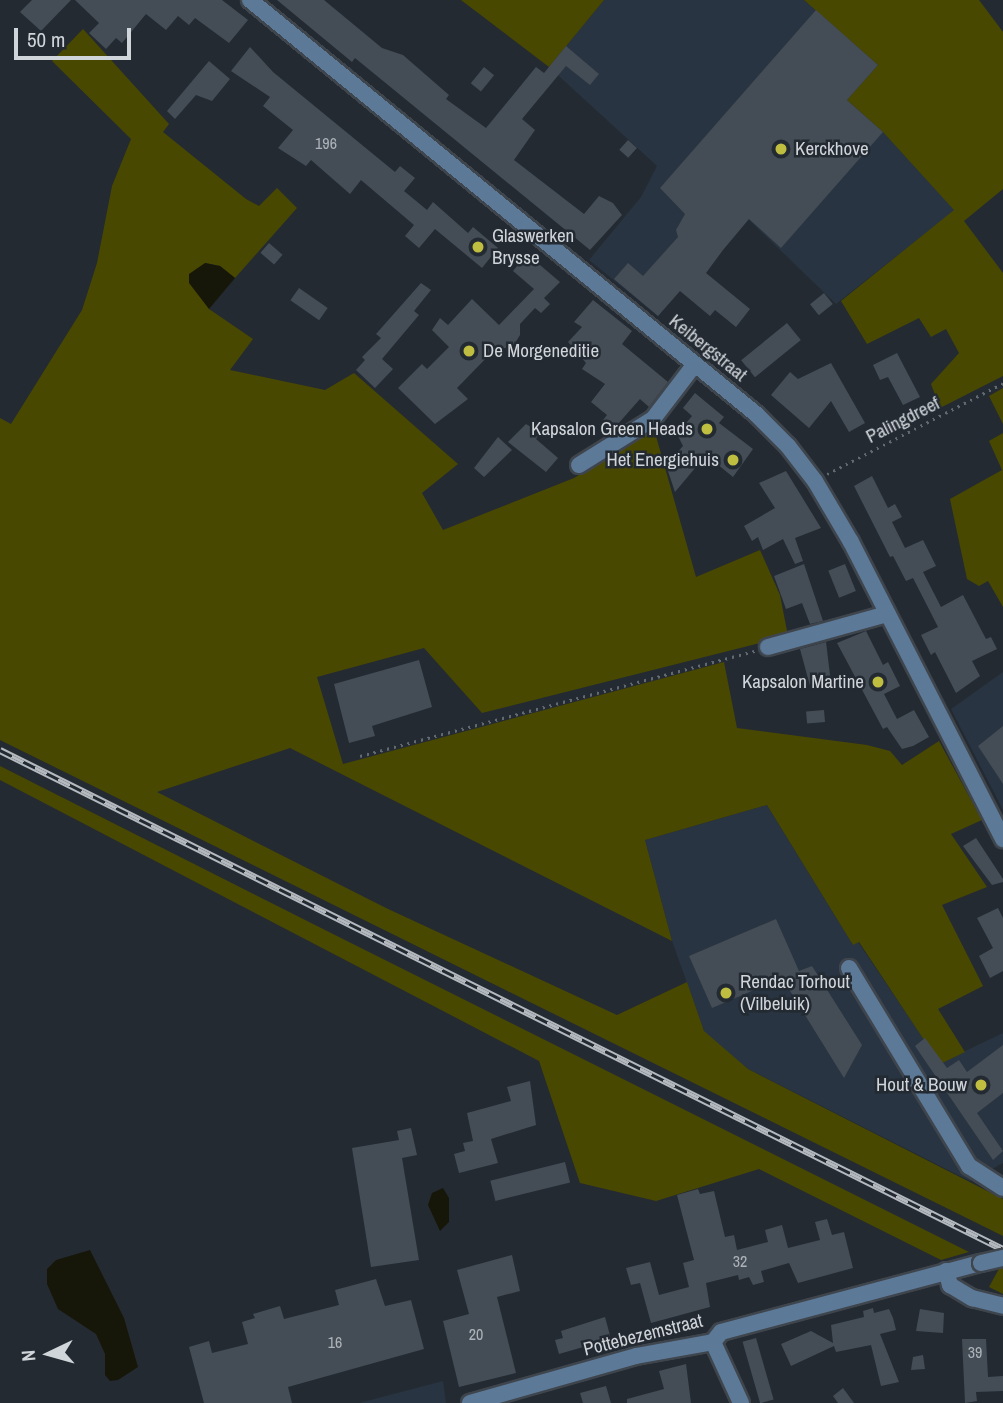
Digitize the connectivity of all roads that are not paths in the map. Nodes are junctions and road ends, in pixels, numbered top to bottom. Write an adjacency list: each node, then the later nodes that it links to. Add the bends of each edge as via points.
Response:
1 (251, 0): 2 (street, Keibergstraat)
2 (695, 364): 3 (street, via 653,419); 4 (street, Keibergstraat, via 756,414 815,481)
3 (579, 465)
4 (887, 614): 5 (street); 6 (street, Keibergstraat)
5 (768, 647)
6 (1003, 839)
7 (849, 968): 8 (street, via 969,1166)
8 (1003, 1188)
9 (1003, 1258): 10 (street, Pottebezemstraat, bridge)
10 (946, 1271): 11 (street, via 950,1285 972,1298); 12 (street, Pottebezemstraat, via 721,1332)
11 (1003, 1306)
12 (713, 1342): 13 (street, Pottebezemstraat, via 636,1356); 14 (street)
13 (470, 1403)
14 (741, 1403)

